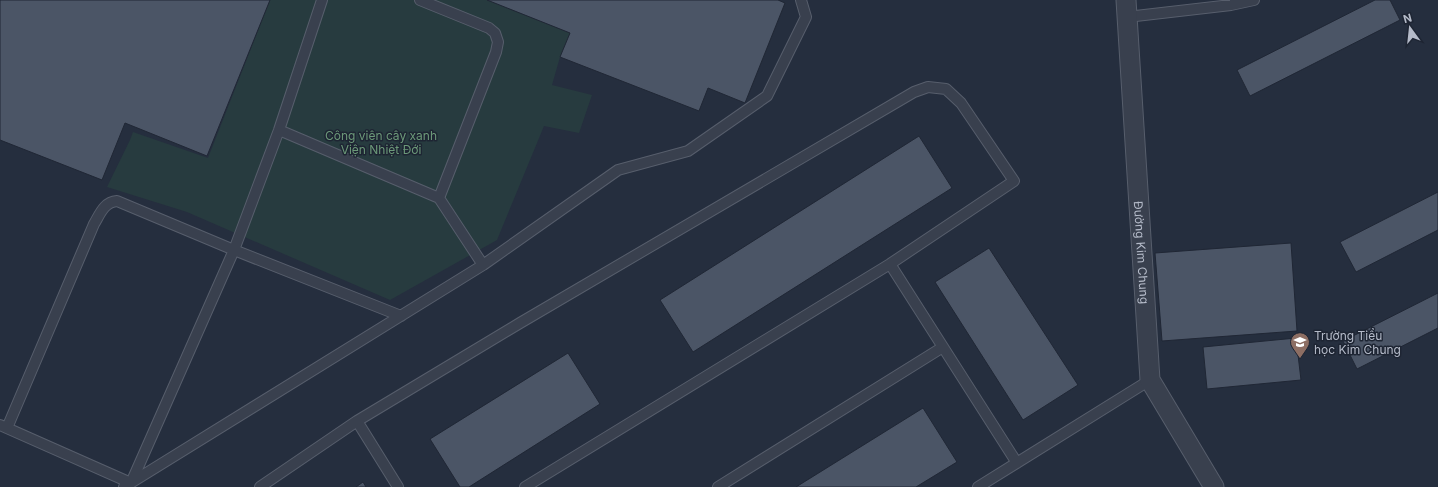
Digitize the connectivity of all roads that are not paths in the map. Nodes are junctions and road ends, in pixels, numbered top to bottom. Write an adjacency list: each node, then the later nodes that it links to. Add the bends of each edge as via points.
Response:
1 (322, 0): 6 (lane)
2 (420, 0): 7 (lane, via 489,28 495,32 498,42)
3 (801, 0): 10 (lane, via 806,17 767,96 688,151 618,170)
4 (1254, 0): 5 (lane, via 1231,5)
5 (1127, 9): 13 (street, Đường Kim Chung)
6 (279, 130): 7 (lane); 8 (lane)
7 (439, 198): 10 (lane)
8 (234, 250): 11 (lane); 15 (lane, via 117,201 108,203 94,224); 17 (lane)
9 (890, 264): 12 (lane); 14 (lane, via 1014,182 961,103 946,89 928,87 914,92); 20 (lane)
10 (483, 265): 11 (lane)
11 (401, 316): 17 (lane)
12 (943, 347): 16 (lane); 21 (lane)
13 (1150, 380): 16 (lane); 23 (street, Đường Kim Chung)
14 (357, 421): 18 (lane); 19 (lane)
15 (4, 426): 17 (lane)
16 (1017, 463): 22 (lane)
17 (128, 485)
18 (260, 487)
19 (398, 487)
20 (525, 487)
21 (718, 487)
22 (978, 487)
23 (1214, 487)

